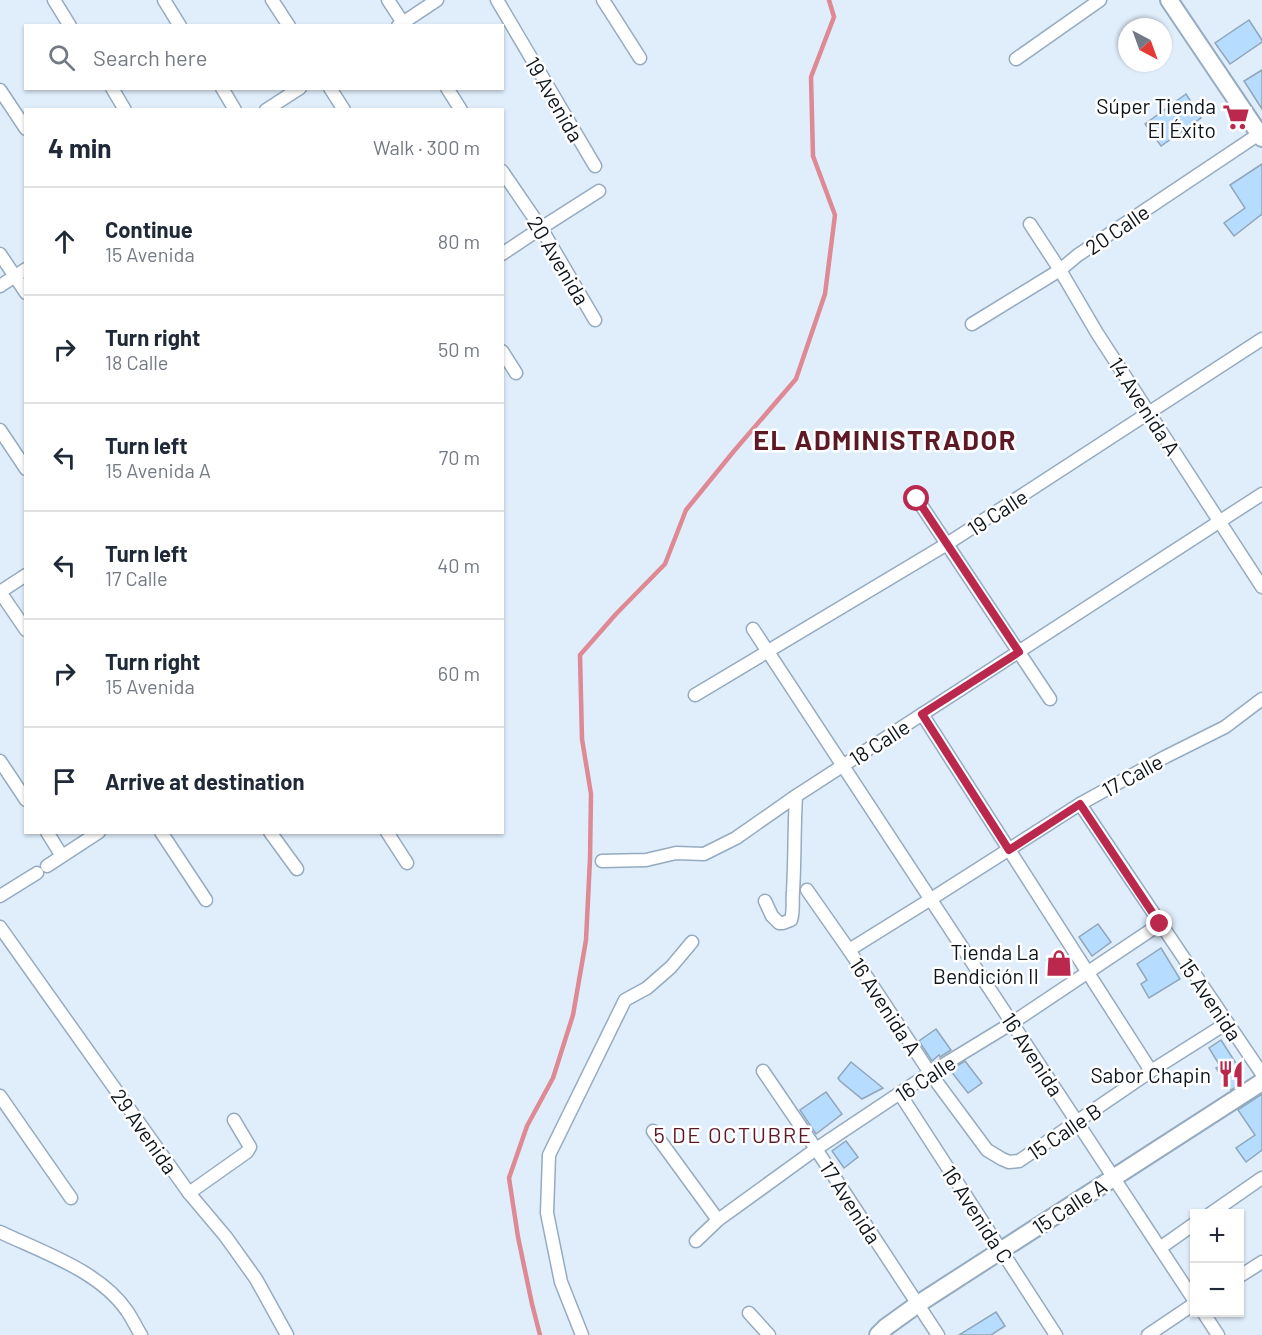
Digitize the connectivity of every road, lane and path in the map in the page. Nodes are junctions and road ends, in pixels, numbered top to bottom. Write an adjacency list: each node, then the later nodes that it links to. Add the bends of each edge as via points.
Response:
1 (54, 0): 10 (street)
2 (164, 0): 11 (street)
3 (272, 0): 12 (street)
4 (388, 0): 13 (street)
5 (437, 0): 13 (street)
6 (497, 0): 29 (street, 19 Avenida)
7 (603, 0): 14 (street)
8 (1100, 0): 15 (street)
9 (1169, 0): 28 (street)
10 (69, 24)
11 (179, 24)
12 (288, 24)
13 (402, 24)
14 (640, 58)
15 (1016, 60)
16 (0, 90): 27 (street)
17 (112, 90): 22 (street)
18 (223, 90): 23 (street)
19 (297, 90): 24 (street)
20 (331, 90): 25 (street)
21 (448, 90): 26 (street)
22 (124, 108)
23 (234, 108)
24 (269, 108)
25 (343, 108)
26 (460, 108)
27 (24, 126)
28 (1261, 135): 37 (street, 20 Calle)
29 (595, 166)
30 (504, 174): 33 (street, 20 Avenida)
31 (599, 191): 33 (street)
32 (1030, 224): 37 (street, 14 Avenida A)
33 (541, 228): 34 (street); 41 (street, 20 Avenida)
34 (504, 253)
35 (0, 254): 38 (street)
36 (24, 270): 38 (street)
37 (1060, 270): 42 (street, 20 Calle); 46 (street, 14 Avenida A)
38 (15, 277): 39 (street); 40 (street)
39 (0, 286)
40 (24, 290)
41 (595, 320)
42 (972, 324)
43 (1262, 339): 46 (street, 19 Calle)
44 (504, 354): 45 (street)
45 (516, 373)
46 (1150, 413): 51 (street, 14 Avenida A); 52 (street, 19 Calle)
47 (0, 430): 48 (street)
48 (24, 466)
49 (1262, 494): 51 (street, 18 Calle)
50 (917, 499): 52 (street)
51 (1220, 521): 54 (street, 14 Avenida A); 59 (street, 18 Calle)
52 (947, 544): 58 (street, 19 Calle); 59 (street)
53 (24, 576): 55 (street)
54 (1262, 587)
55 (0, 592): 56 (street)
56 (24, 627)
57 (753, 629): 58 (street, 16 Avenida)
58 (768, 651): 60 (street, 19 Calle); 65 (street, 16 Avenida)
59 (1019, 652): 61 (street); 63 (street, 18 Calle)
60 (695, 695)
61 (1050, 699)
62 (1262, 699): 68 (street, 17 Calle, via 1225,727)
63 (922, 714): 65 (street, 18 Calle); 74 (street)
64 (0, 761): 67 (street)
65 (843, 765): 66 (street, 18 Calle); 81 (street, 16 Avenida)
66 (796, 796): 76 (street, 18 Calle, via 736,838 704,854); 83 (street, via 791,920 778,923)
67 (24, 797)
68 (1080, 804): 74 (street, 17 Calle); 84 (street, 15 Avenida)
69 (48, 834): 75 (street)
70 (96, 834): 75 (street)
71 (162, 834): 82 (street)
72 (271, 834): 78 (street)
73 (388, 834): 77 (street)
74 (1009, 850): 81 (street, 17 Calle); 88 (street)
75 (62, 856): 80 (street)
76 (602, 861)
77 (407, 863)
78 (297, 869)
79 (807, 890): 87 (street, 16 Avenida A)
80 (0, 896)
81 (931, 899): 87 (street, 17 Calle); 89 (street, 16 Avenida)
82 (206, 900)
83 (765, 901)
84 (1160, 924): 88 (street, 16 Calle); 90 (street, 15 Avenida)
85 (0, 927): 105 (street, 29 Avenida)
86 (692, 942): 123 (street, via 647,988 625,1000 549,1155 547,1213 561,1282)
87 (849, 950): 93 (street, 16 Avenida A)
88 (1088, 972): 89 (street, 16 Calle); 92 (street)
89 (1012, 1023): 93 (street, 16 Calle); 99 (street, 16 Avenida)
90 (1227, 1023): 92 (street, 15 Calle B); 94 (street, 15 Avenida)
91 (763, 1071): 101 (street, 17 Avenida)
92 (1151, 1071): 99 (street, 15 Calle B)
93 (930, 1073): 96 (street, 16 Calle); 102 (street, 16 Avenida A)
94 (1262, 1074)
95 (1262, 1082): 103 (street, 15 Calle A)
96 (900, 1094): 101 (street, 16 Calle); 113 (street, 16 Avenida C)
97 (0, 1096): 106 (street)
98 (234, 1120): 105 (street, via 250,1147 247,1152)
99 (1078, 1122): 102 (street, 15 Calle B, via 1019,1161 1009,1162); 103 (street, 16 Avenida)
100 (653, 1131): 108 (street)
101 (816, 1149): 108 (street, 16 Calle); 117 (street, 17 Avenida)
102 (987, 1150)
103 (1114, 1177): 112 (street, 16 Avenida); 113 (street, 15 Calle A)
104 (1262, 1178): 107 (street)
105 (189, 1193): 122 (street, 29 Avenida, via 256,1279)
106 (71, 1198)
107 (1217, 1209)
108 (718, 1220): 111 (street, 16 Calle)
109 (1190, 1227): 112 (street)
110 (0, 1232): 121 (street, via 97,1281 126,1309)
111 (696, 1242)
112 (1160, 1248): 116 (street, 16 Avenida)
113 (1001, 1250): 117 (street, 15 Calle A); 127 (street, 16 Avenida C)
114 (1262, 1262): 115 (street)
115 (1244, 1273)
116 (1190, 1296)
117 (918, 1304): 125 (street, 15 Calle A); 126 (street, 17 Avenida)
118 (1190, 1305): 128 (street)
119 (748, 1313): 124 (street)
120 (1206, 1317): 129 (street)
121 (141, 1335)
122 (287, 1335)
123 (582, 1335)
124 (769, 1335)
125 (878, 1335)
126 (938, 1335)
127 (1056, 1335)
128 (1148, 1335)
129 (1218, 1335)

